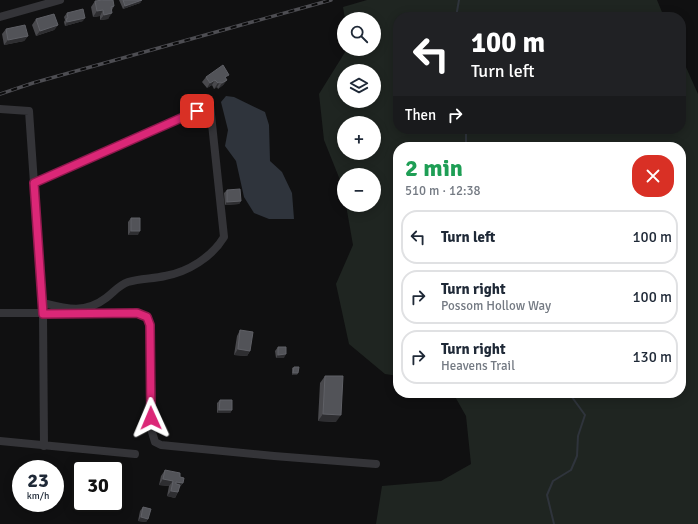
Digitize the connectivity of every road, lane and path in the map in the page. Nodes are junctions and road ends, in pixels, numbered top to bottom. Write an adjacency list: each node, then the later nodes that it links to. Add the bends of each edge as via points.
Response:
1 (60, 0): 2 (street)
2 (0, 18)
3 (0, 109): 4 (street, via 29,111)
4 (34, 183): 5 (street); 5 (street, via 210,105 224,237 221,242 209,255 181,272 123,284 92,307 65,308)
5 (43, 303): 7 (street)
6 (0, 314): 7 (street)
7 (43, 314): 9 (street); 11 (street, via 137,313 147,317 150,325 152,432 155,442 161,445)
8 (0, 441): 9 (street)
9 (44, 446): 10 (street)
10 (135, 454)
11 (376, 464)

